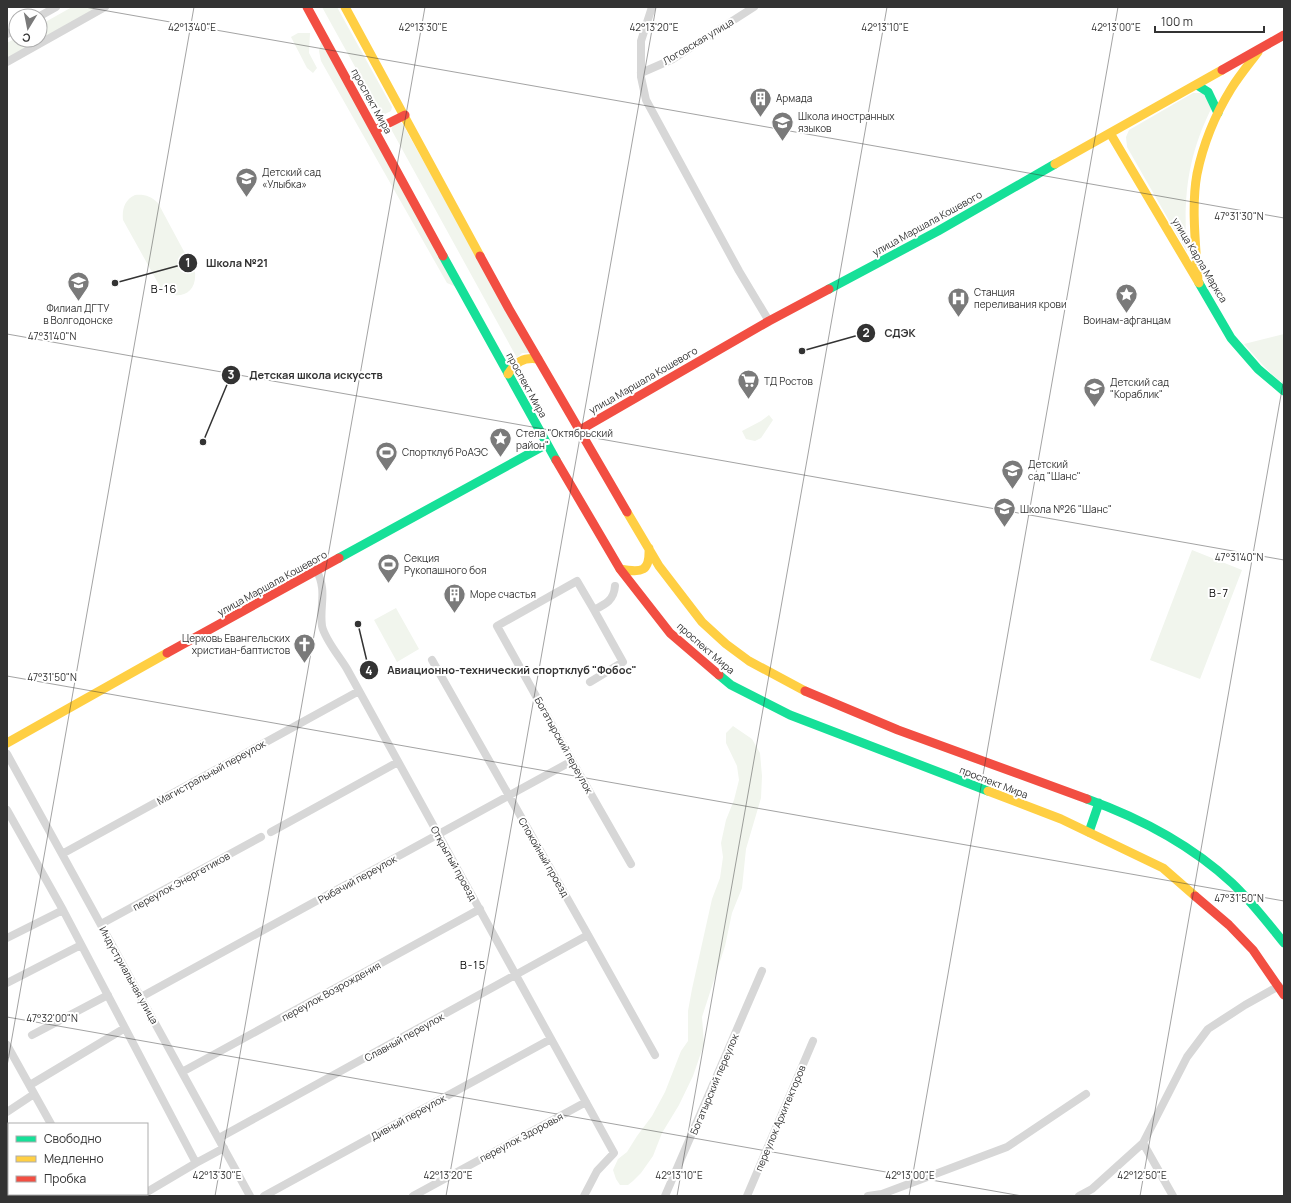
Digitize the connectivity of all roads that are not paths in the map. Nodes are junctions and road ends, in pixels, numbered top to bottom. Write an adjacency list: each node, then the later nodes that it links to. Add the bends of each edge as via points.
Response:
1 (105, 7): 9 (street)
2 (307, 7): 14 (street, проспект Мира)
3 (345, 7): 13 (street, проспект Мира)
4 (652, 7): 10 (street, via 641,40)
5 (754, 7): 10 (street, Логовская улица, via 673,59)
6 (1284, 35): 8 (street, улица Маршала Кошевого)
7 (1284, 39): 8 (street)
8 (1258, 52): 11 (street, улица Маршала Кошевого); 12 (street, via 1231,89)
9 (7, 62)
10 (641, 73): 17 (street, via 646,100)
11 (1198, 86): 12 (street, via 1208,92); 15 (street, улица Маршала Кошевого)
12 (1218, 113): 16 (street, via 1204,148 1197,175 1194,218)
13 (405, 115): 14 (street); 18 (street, проспект Мира, via 508,309)
14 (375, 130): 19 (street, проспект Мира)
15 (1112, 134): 16 (street, улица Карла Маркса); 17 (street, улица Маршала Кошевого); 22 (street)
16 (1198, 280): 20 (street, улица Карла Маркса, via 1233,336 1259,367); 21 (street, via 1231,338 1258,369)
17 (769, 321): 22 (street, улица Маршала Кошевого)
18 (538, 359): 19 (street, via 528,357 517,361); 22 (street, проспект Мира)
19 (508, 374): 23 (street, проспект Мира)
20 (1284, 388)
21 (1284, 391)
22 (581, 431): 24 (street, проспект Мира)
23 (547, 443): 25 (street, проспект Мира); 26 (street, улица Маршала Кошевого)
24 (649, 548): 25 (street, via 649,562 642,571); 38 (street, проспект Мира, via 659,566 702,622 749,661 805,691 898,730)
25 (620, 569): 41 (street, проспект Мира, via 670,633 731,685 790,715)
26 (316, 570): 31 (street, Открытый проезд, via 323,593 322,628); 32 (street, улица Маршала Кошевого); 33 (street, улица Маршала Кошевого)
27 (616, 586): 28 (street, via 608,602)
28 (594, 610): 30 (street, via 623,662); 35 (street, Богатырский переулок, via 577,581 497,626)
29 (432, 660): 37 (street, Спокойный проезд)
30 (590, 682)
31 (360, 691): 36 (street, Открытый проезд); 44 (street, Магистральный переулок)
32 (7, 739)
33 (7, 743)
34 (7, 754): 44 (street, Индустриальная улица)
35 (572, 761): 37 (street, Рыбачий переулок); 45 (street, Богатырский переулок)
36 (398, 762): 40 (street); 42 (street, Открытый проезд)
37 (508, 795): 42 (street, Рыбачий переулок); 49 (street, Спокойный проезд)
38 (1099, 803): 41 (street); 51 (street, проспект Мира, via 1154,828 1196,853 1232,883)
39 (7, 810): 47 (street)
40 (271, 832)
41 (1089, 832): 56 (street, проспект Мира, via 1163,868 1229,925 1253,950)
42 (438, 834): 46 (street, Открытый проезд); 59 (street, Рыбачий переулок)
43 (261, 837): 48 (street, переулок Энергетиков)
44 (62, 854): 48 (street, Индустриальная улица)
45 (631, 864)
46 (480, 909): 54 (street, Открытый проезд); 66 (street, переулок Возрождения)
47 (63, 910): 50 (street); 52 (street)
48 (101, 924): 59 (street, Индустриальная улица)
49 (588, 935): 54 (street, Славный переулок); 65 (street, Спокойный проезд)
50 (7, 938)
51 (1284, 943)
52 (81, 945): 55 (street); 57 (street)
53 (762, 971): 83 (street, Богатырский переулок)
54 (516, 975): 62 (street, Открытый проезд); 73 (street, Славный переулок)
55 (7, 983)
56 (1279, 986): 58 (street, проспект Мира); 74 (street, via 1208,1029 1187,1057)
57 (108, 995): 60 (street); 61 (street)
58 (1284, 995)
59 (141, 997): 66 (street, Индустриальная улица)
60 (125, 1028): 67 (street); 76 (street)
61 (32, 1035)
62 (551, 1039): 70 (street, Открытый проезд); 80 (street, Дивный переулок)
63 (813, 1041): 84 (street, переулок Архитекторов)
64 (7, 1045): 67 (street)
65 (655, 1055)
66 (182, 1072): 73 (street, Индустриальная улица)
67 (30, 1085): 68 (street)
68 (34, 1094): 71 (street); 72 (street)
69 (1086, 1094): 85 (street, via 1007,1147 882,1194)
70 (586, 1102): 81 (street, переулок Здоровья); 82 (street, Открытый проезд, via 614,1153 598,1171)
71 (7, 1112)
72 (50, 1123)
73 (219, 1138): 75 (street, Индустриальная улица)
74 (1143, 1143): 78 (street); 87 (street)
75 (224, 1148): 76 (street); 79 (street, Индустриальная улица)
76 (196, 1163): 77 (street)
77 (148, 1191)
78 (1094, 1193): 86 (street)
79 (250, 1196)
80 (264, 1196)
81 (413, 1196)
82 (584, 1196)
83 (665, 1196)
84 (747, 1196)
85 (868, 1196)
86 (1079, 1196)
87 (1172, 1196)

